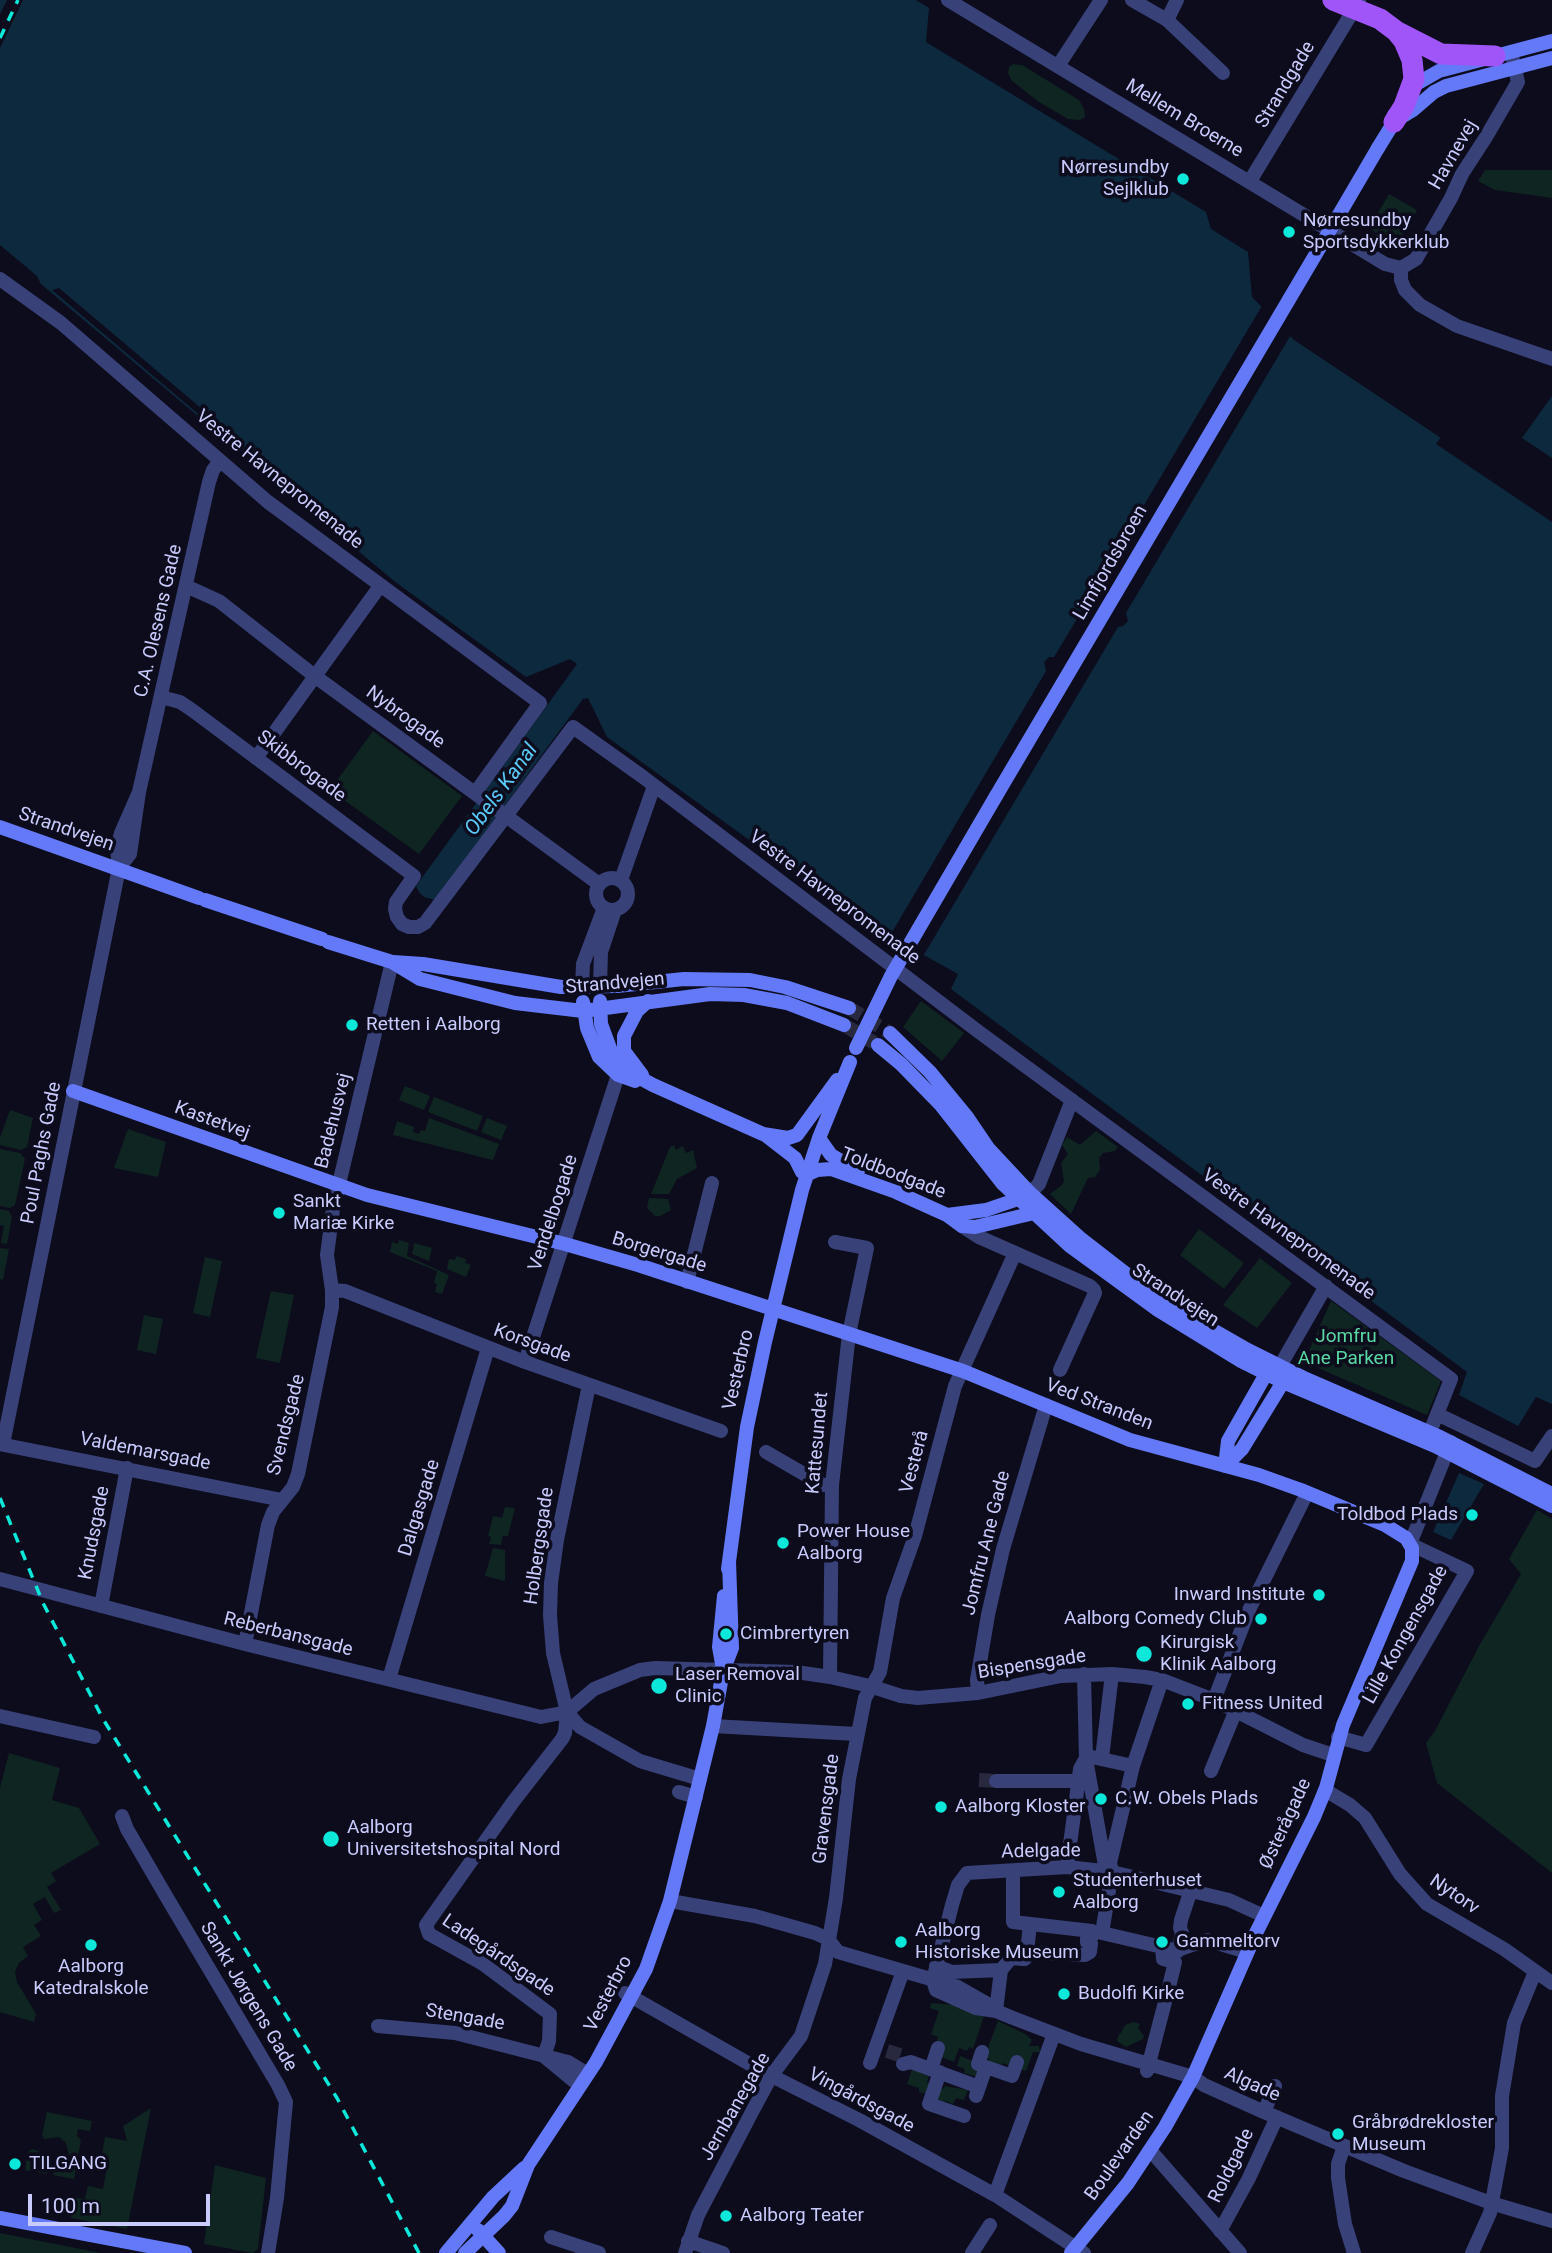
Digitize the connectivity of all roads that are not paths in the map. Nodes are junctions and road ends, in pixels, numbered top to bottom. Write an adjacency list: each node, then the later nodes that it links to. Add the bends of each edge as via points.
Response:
1 (948, 0): 12 (street, Mellem Broerne)
2 (1101, 0): 12 (street)
3 (1132, 0): 7 (street)
4 (1177, 0): 7 (street)
5 (1332, 0): 6 (main road)
6 (1355, 8): 8 (main road); 15 (main road, via 1396,54); 17 (street, Strandgade)
7 (1167, 20): 14 (street)
8 (1396, 31): 10 (main road, via 1441,54); 15 (main road, via 1412,60)
9 (1552, 41): 10 (street)
10 (1503, 54): 13 (street, Havnevej); 15 (street, via 1439,71)
11 (1552, 58): 13 (street)
12 (1058, 66): 17 (street, Mellem Broerne)
13 (1515, 68): 16 (street, via 1446,86); 18 (street, Havnevej, via 1518,82 1501,114 1416,259)
14 (1223, 73)
15 (1406, 92): 16 (main road, via 1404,106)
16 (1393, 122): 45 (street, Limfjordsbroen, bridge, via 897,965)
17 (1250, 181): 18 (street, Mellem Broerne, via 1385,264)
18 (1401, 268): 20 (street, via 1405,290 1420,306 1457,326)
19 (0, 279): 21 (street, Vestre Havnepromenade, via 61,323)
20 (1552, 359)
21 (220, 461): 22 (street, C.A. Olesens Gade, via 209,482); 23 (street, Vestre Havnepromenade)
22 (186, 586): 24 (street, Nybrogade, via 219,601); 25 (street, C.A. Olesens Gade)
23 (380, 586): 24 (street); 28 (street, Vestre Havnepromenade, via 540,703)
24 (316, 677): 26 (street); 28 (street, Nybrogade)
25 (162, 696): 26 (street, Skibbrogade, via 180,702); 31 (street, C.A. Olesens Gade, via 130,854)
26 (257, 758): 29 (street, Skibbrogade, via 414,876 396,902 397,917 409,927 425,923)
27 (654, 786): 29 (street, Vestre Havnepromenade, via 573,727); 32 (street); 49 (street, Vestre Havnepromenade)
28 (477, 795): 29 (street, Nybrogade)
29 (505, 815): 33 (street, Nybrogade)
30 (0, 827): 31 (street, Strandvejen)
31 (119, 868): 35 (street, Strandvejen); 48 (street, Poul Paghs Gade)
32 (621, 880): 33 (street, via 610,878); 34 (street, via 628,889 627,900)
33 (599, 884): 34 (street, via 596,896 600,905)
34 (609, 909): 36 (street); 37 (street, via 583,964)
35 (391, 962): 37 (street, Strandvejen); 41 (street, Strandvejen, via 420,979 448,987 515,1003); 54 (street, Badehusvej)
36 (600, 987): 37 (street, Strandvejen); 39 (street); 40 (street, Strandvejen, via 684,979 750,980)
37 (582, 988): 41 (street)
38 (648, 1001): 39 (street, Strandvejen); 42 (street, Strandvejen, via 744,995 788,1003); 47 (street, via 629,1024 624,1051)
39 (600, 1008): 41 (street, Strandvejen); 47 (street, via 601,1024 620,1064)
40 (849, 1008)
41 (583, 1011): 46 (street, via 599,1057)
42 (844, 1025)
43 (890, 1033): 56 (street, Strandvejen, via 930,1072)
44 (878, 1045): 56 (street, Strandvejen, via 940,1104 994,1176)
45 (853, 1055): 50 (street, via 797,1135 788,1138); 51 (street, Vesterbro); 52 (street, Vesterbro, via 813,1136)
46 (618, 1076): 47 (street); 61 (street, Vendelbogade)
47 (653, 1085): 50 (street)
48 (73, 1091): 54 (street, Kastetvej); 81 (street, Poul Paghs Gade)
49 (1072, 1100): 56 (street, via 1038,1184); 64 (street, Vestre Havnepromenade)
50 (763, 1133): 52 (street, via 795,1158)
51 (819, 1138): 52 (street, Vesterbro); 55 (street, via 831,1155)
52 (805, 1173): 55 (street, Toldbodgade, via 831,1169); 66 (street, Vesterbro)
53 (712, 1183): 63 (street)
54 (338, 1185): 61 (street, Borgergade); 65 (street, Badehusvej, via 327,1255)
55 (896, 1192): 58 (street, Toldbodgade)
56 (1025, 1197): 57 (street, Strandvejen); 58 (street, via 976,1212); 70 (street, Strandvejen, via 1129,1276 1203,1325)
57 (1034, 1213): 59 (street); 73 (street, Strandvejen, via 1139,1298)
58 (947, 1215): 59 (street, Toldbodgade)
59 (962, 1226): 62 (street, Toldbodgade)
60 (835, 1242): 67 (street, Kattesundet, via 867,1248)
61 (565, 1244): 63 (street, Borgergade); 69 (street, Vendelbogade)
62 (1014, 1254): 71 (street, Ved Stranden, via 1094,1290); 72 (street, Vesterå)
63 (687, 1282): 66 (street, Borgergade)
64 (1326, 1286): 70 (street); 77 (street, Vestre Havnepromenade, via 1451,1379)
65 (332, 1290): 68 (street, Korsgade, via 345,1291); 90 (street, Svendsgade, via 298,1474)
66 (773, 1309): 67 (street, Borgergade); 96 (street, Vesterbro, via 748,1416 719,1628)
67 (849, 1334): 72 (street, Borgergade); 87 (street, Kattesundet)
68 (488, 1348): 69 (street, Korsgade); 100 (street, Dalgasgade)
69 (525, 1362): 75 (street, Korsgade)
70 (1280, 1367): 73 (street); 74 (street); 79 (street, Strandvejen)
71 (1060, 1370)
72 (963, 1371): 76 (street, Ved Stranden); 102 (street, Vesterå, via 893,1598 880,1672)
73 (1266, 1374): 74 (street, Strandvejen); 84 (street, via 1228,1441)
74 (1283, 1382): 82 (street, Strandvejen); 84 (street, via 1242,1450)
75 (589, 1385): 78 (street, Korsgade); 107 (street, Holbergsgade, via 551,1583 553,1653)
76 (1046, 1405): 84 (street, Ved Stranden, via 1130,1440); 103 (street, Jomfru Ane Gade, via 1003,1549)
77 (1437, 1414): 79 (street); 80 (street, via 1535,1461)
78 (721, 1431)
79 (1430, 1432): 82 (street, Strandvejen)
80 (1552, 1436)
81 (2, 1444): 85 (street, Valdemarsgade)
82 (1449, 1447): 86 (street, Strandvejen); 92 (street)
83 (766, 1452): 87 (street, via 823,1485)
84 (1225, 1466): 88 (street, Ved Stranden)
85 (127, 1468): 90 (street, Valdemarsgade); 94 (street, Knudsgade)
86 (1521, 1482): 89 (street); 91 (street)
87 (832, 1485): 99 (street, Kattesundet)
88 (1307, 1493): 92 (street, Ved Stranden, via 1385,1525); 104 (street, via 1249,1610)
89 (1552, 1494)
90 (282, 1500): 95 (street, Svendsgade, via 268,1525)
91 (1552, 1506)
92 (1410, 1544): 113 (street, Østerågade, via 1412,1561); 113 (street, Lille Kongensgade, via 1467,1571 1366,1745)
93 (0, 1580): 94 (street, Reberbansgade)
94 (101, 1606): 95 (street, Reberbansgade)
95 (245, 1644): 100 (street, Reberbansgade)
96 (723, 1671): 99 (street, Bispensgade); 107 (street, Bispensgade, via 640,1670 594,1689); 110 (street, Vesterbro)
97 (1084, 1674): 98 (street, Bispensgade); 103 (street, Bispensgade); 108 (street)
98 (1112, 1674): 101 (street, Bispensgade); 106 (street)
99 (830, 1677): 102 (street, Bispensgade)
100 (389, 1679): 107 (street, Reberbansgade, via 541,1717)
101 (1162, 1681): 104 (street, Bispensgade); 117 (street)
102 (870, 1686): 103 (street, Bispensgade, via 901,1696 917,1691); 111 (street, Gravensgade)
103 (978, 1693)
104 (1214, 1700): 105 (street, Bispensgade)
105 (1237, 1710): 114 (street, Bispensgade, via 1303,1745); 118 (street)
106 (1108, 1711): 108 (street); 115 (street)
107 (567, 1712): 119 (street, via 580,1727 640,1761); 148 (street, Ladegårdsgade, via 562,1739 425,1928 550,2014)
108 (1086, 1712): 116 (street)
109 (0, 1716): 112 (street)
110 (713, 1726): 111 (street); 119 (street, Vesterbro)
111 (856, 1734): 133 (street, Gravensgade)
112 (94, 1737)
113 (1338, 1737): 114 (street, Østerågade)
114 (1333, 1755): 122 (street, Østerågade)
115 (1102, 1758): 116 (street); 117 (street)
116 (1086, 1759): 121 (street); 128 (street)
117 (1133, 1766): 128 (street)
118 (1211, 1770)
119 (700, 1780): 124 (street, Vesterbro)
120 (996, 1781): 121 (street)
121 (1078, 1781): 126 (street)
122 (1325, 1790): 131 (street, Østerågade); 139 (street, Nytorv, via 1365,1818 1400,1874 1427,1904)
123 (679, 1792): 124 (street)
124 (696, 1797): 130 (street, Vesterbro)
125 (122, 1816): 176 (street, Sankt Jørgens Gade, via 286,2102)
126 (1067, 1867): 127 (street, Adelgade); 128 (street, Adelgade)
127 (1013, 1871): 132 (street, via 1013,1922); 140 (street, Adelgade, via 962,1877)
128 (1109, 1872): 129 (street, Adelgade); 134 (street, via 1100,1932)
129 (1191, 1890): 131 (street, Adelgade); 134 (street, via 1181,1920 1182,1933)
130 (670, 1901): 133 (street, Algade, via 755,1916); 142 (street, Vesterbro)
131 (1264, 1916): 135 (street, Østerågade)
132 (1030, 1924): 136 (street); 136 (street, via 1092,1931 1087,1938 1090,1952)
133 (828, 1939): 138 (street, Algade, via 838,1952); 154 (street, Jernbanegade, via 825,1964 801,2036)
134 (1172, 1952): 135 (street, via 1207,1940); 152 (street)
135 (1247, 1952): 156 (street, Østerågade)
136 (1022, 1956): 137 (street, via 1010,1958)
137 (1001, 1970): 140 (street, Algade); 143 (street, via 1003,1990)
138 (903, 1971): 140 (street, Algade); 150 (street, via 882,2049)
139 (1535, 1972): 141 (street, Nytorv); 165 (street, via 1514,2023 1502,2096 1502,2148)
140 (934, 1973): 143 (street, Algade)
141 (1552, 1983)
142 (628, 1994): 154 (street, Vingårdsgade); 157 (street, Vesterbro, via 596,2062)
143 (996, 2011): 145 (street, Algade)
144 (378, 2026): 148 (street, Stengade, via 455,2033)
145 (1054, 2034): 152 (street, Algade); 155 (street)
146 (938, 2048): 153 (street)
147 (982, 2052): 151 (street, via 978,2064)
148 (544, 2056): 157 (street, Stengade, via 568,2062)
149 (908, 2059): 153 (street)
150 (870, 2063)
151 (986, 2067): 153 (street, via 977,2091); 155 (street)
152 (1148, 2068): 156 (street, Algade)
153 (935, 2071): 160 (street, via 929,2104)
154 (772, 2075): 164 (street, Vingårdsgade); 173 (street, Jernbanegade, via 698,2215)
155 (1028, 2076): 164 (street)
156 (1193, 2077): 159 (street, Algade); 162 (street, Boulevarden)
157 (583, 2079): 163 (street, Vesterbro)
158 (1275, 2085): 159 (street, Roldgade)
159 (1270, 2114): 161 (street, Algade); 170 (street, Roldgade, via 1249,2178)
160 (964, 2116)
161 (1344, 2146): 165 (street, Algade); 184 (street, via 1338,2178)
162 (1150, 2150): 170 (street); 174 (street, Boulevarden)
163 (528, 2165): 168 (street, Vesterbro); 171 (street, Vesterbro, via 512,2206)
164 (995, 2195): 174 (street, Vingårdsgade)
165 (1491, 2203): 167 (street, Algade); 185 (street)
166 (0, 2218): 175 (street)
167 (1552, 2221)
168 (471, 2225): 171 (street); 177 (street, Vesterbro)
169 (990, 2225): 182 (street)
170 (1220, 2231): 183 (street)
171 (484, 2235): 178 (street, Vesterbro); 179 (street)
172 (551, 2237): 180 (street)
173 (687, 2247): 181 (street)
174 (1077, 2251)
175 (185, 2253)
176 (268, 2253)
177 (446, 2253)
178 (465, 2253)
179 (499, 2253)
180 (599, 2253)
181 (723, 2253)
182 (972, 2253)
183 (1240, 2253)
184 (1354, 2253)
185 (1472, 2253)

